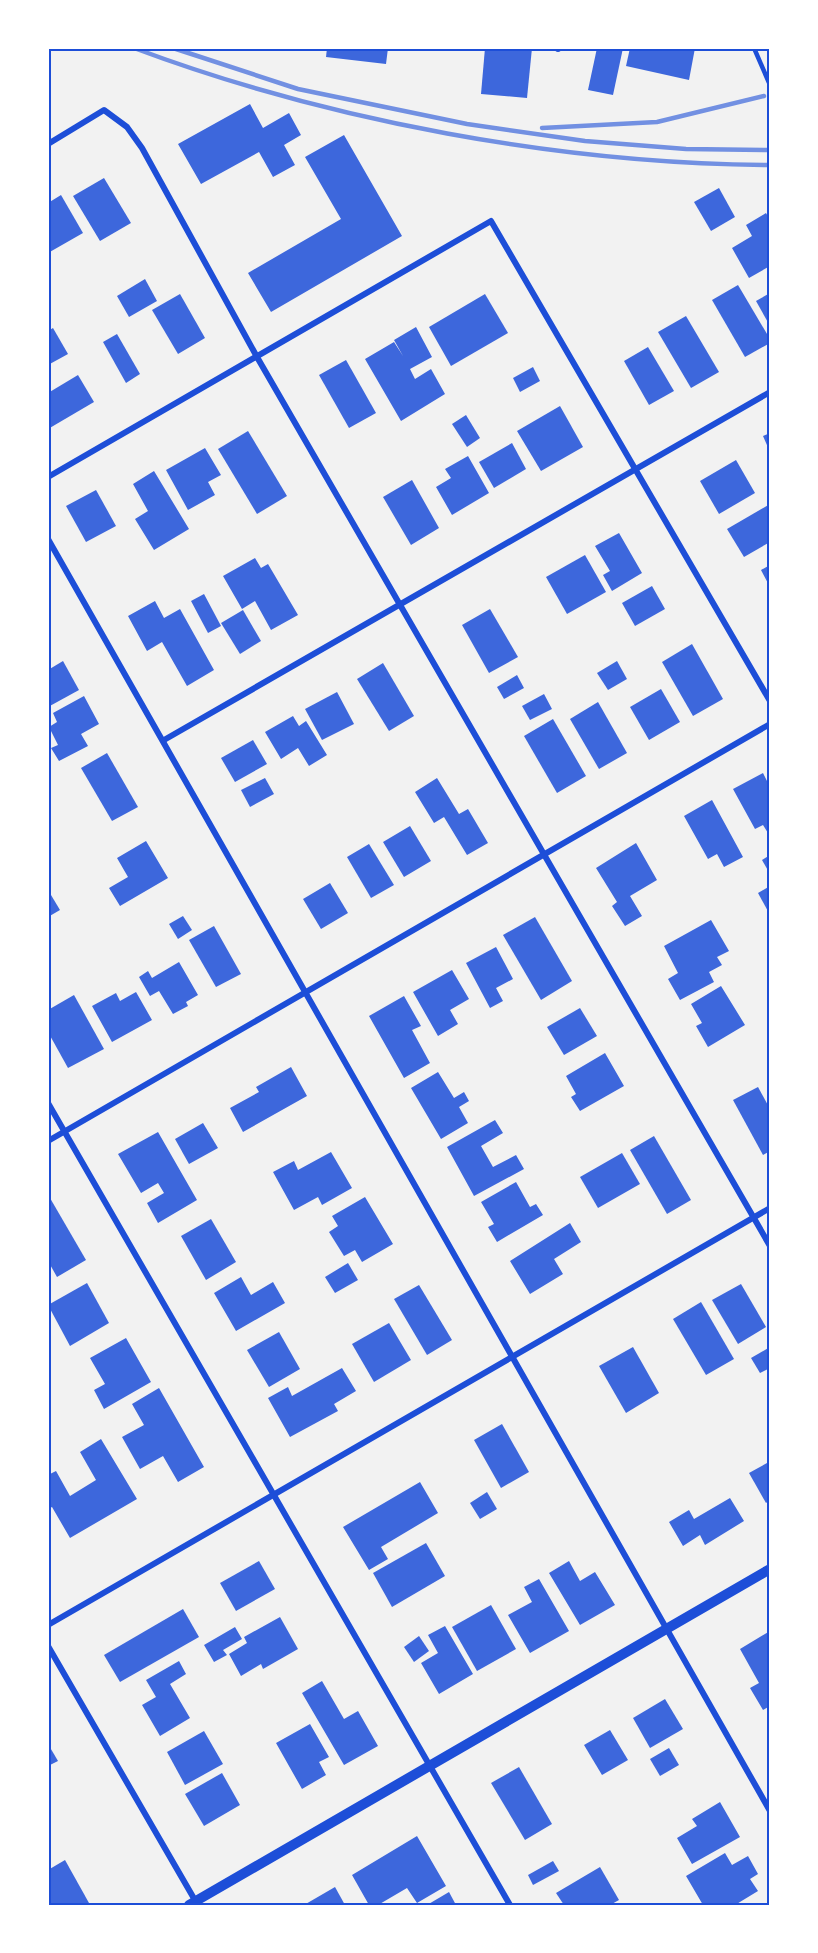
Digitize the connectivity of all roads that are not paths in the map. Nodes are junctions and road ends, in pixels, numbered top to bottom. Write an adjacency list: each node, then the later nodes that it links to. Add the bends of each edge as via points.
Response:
1 (754, 48): 2 (lane)
2 (770, 85)
3 (48, 144): 4 (street, via 104,110 127,127)
4 (257, 357): 6 (street, via 491,221); 7 (street); 9 (street)
5 (770, 392): 6 (street)
6 (636, 470): 9 (street); 10 (street)
7 (48, 477)
8 (48, 539): 12 (street)
9 (398, 605): 12 (street); 13 (street)
10 (770, 701)
11 (770, 724): 13 (street)
12 (164, 740): 14 (street)
13 (543, 855): 14 (street); 19 (street)
14 (305, 993): 16 (street); 21 (street)
15 (48, 1103): 16 (street)
16 (64, 1132): 17 (street); 22 (street)
17 (48, 1141)
18 (770, 1208): 19 (street)
19 (754, 1218): 20 (street); 21 (street)
20 (770, 1246)
21 (511, 1358): 22 (street); 25 (street)
22 (273, 1495): 24 (street); 27 (street)
23 (770, 1569): 25 (street)
24 (48, 1625)
25 (668, 1628): 27 (street); 28 (street)
26 (48, 1646): 29 (street)
27 (431, 1765): 29 (street); 30 (street)
28 (770, 1811)
29 (194, 1904)
30 (510, 1905)

